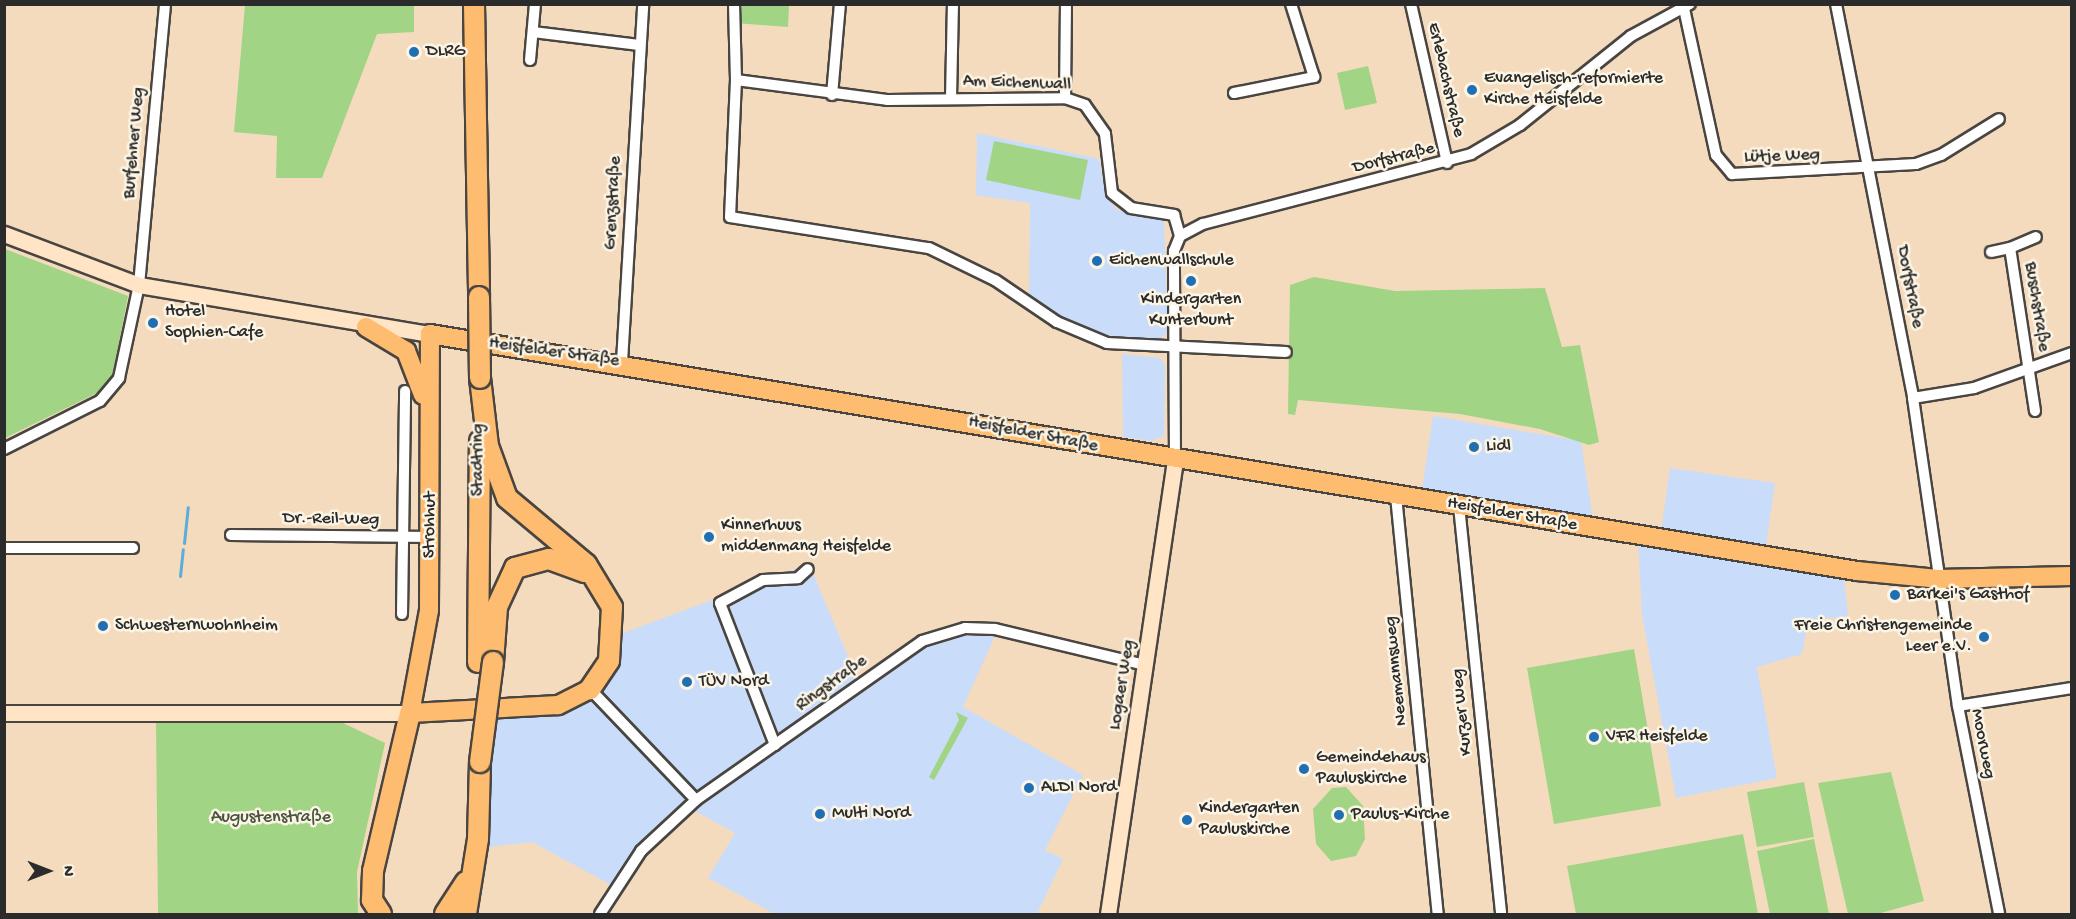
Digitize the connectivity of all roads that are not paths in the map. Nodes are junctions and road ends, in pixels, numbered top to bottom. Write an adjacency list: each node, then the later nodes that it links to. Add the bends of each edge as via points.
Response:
1 (165, 4): 29 (street, Burfehner Weg)
2 (474, 4): 37 (highway, Stadtring, bridge)
3 (535, 4): 13 (street)
4 (643, 4): 14 (street, Grenzstraße)
5 (734, 4): 16 (street)
6 (840, 4): 18 (street)
7 (953, 4): 20 (street)
8 (1065, 4): 19 (street)
9 (1292, 4): 17 (street, via 1314,77)
10 (1411, 4): 22 (street, Erlebachstraße)
11 (1836, 4): 23 (street, Dorfstraße)
12 (1685, 5): 22 (street, Dorfstraße, via 1631,36 1490,145); 23 (street, Lütje Weg, via 1724,171 1760,177)
13 (533, 32): 14 (street); 15 (street)
14 (639, 45): 35 (street, Grenzstraße)
15 (530, 60)
16 (736, 80): 18 (street, Am Eichenwall); 32 (street, via 730,217 930,248 1087,336 1138,349)
17 (1234, 93)
18 (832, 95): 20 (street, Am Eichenwall)
19 (1065, 98): 20 (street, Am Eichenwall); 25 (street, Am Eichenwall, via 1085,105 1101,123 1112,193 1131,208 1174,215)
20 (951, 99)
21 (1999, 118): 23 (street, Lütje Weg, via 1941,155)
22 (1447, 163): 25 (street, Dorfstraße, via 1203,224)
23 (1870, 169): 39 (street, Dorfstraße)
24 (4, 234): 29 (street, Heisfelder Straße)
25 (1180, 236): 32 (street, via 1174,250)
26 (2036, 237): 27 (street, Buschstraße)
27 (2010, 248): 28 (street, Buschstraße); 36 (street, Buschstraße)
28 (1991, 252)
29 (139, 285): 30 (street, Heisfelder Straße); 42 (street, Burfehner Weg, via 119,378 110,393)
30 (366, 327): 31 (street, Heisfelder Straße); 41 (main road, via 397,343 414,363)
31 (430, 334): 35 (main road, Heisfelder Straße); 41 (main road, Strohhut)
32 (1175, 350): 33 (street); 43 (street)
33 (1286, 352)
34 (2072, 353): 36 (street, Buschstraße)
35 (622, 362): 43 (main road, Heisfelder Straße)
36 (2029, 370): 39 (street, Buschstraße); 40 (street, Buschstraße)
37 (480, 378): 54 (highway, via 488,446 507,498 586,564); 56 (highway, Stadtring)
38 (405, 391): 48 (street, Strohhut)
39 (1913, 398): 53 (street, Dorfstraße)
40 (2035, 411)
41 (432, 438): 47 (main road, Strohhut)
42 (4, 449)
43 (1175, 461): 44 (main road, Heisfelder Straße); 57 (street, Logaer Weg)
44 (1396, 496): 45 (main road, Heisfelder Straße); 71 (street, Neemannsweg)
45 (1459, 506): 53 (main road, Heisfelder Straße, via 1857,571); 72 (street, Kurzer Weg)
46 (231, 535): 48 (street, Dr.-Reil-Weg)
47 (431, 537): 48 (street, Dr.-Reil-Weg); 62 (main road, Strohhut, via 428,634)
48 (403, 538): 55 (street, Strohhut)
49 (4, 548): 50 (street)
50 (133, 548)
51 (808, 570): 63 (street, via 798,578 764,580 720,603)
52 (2072, 576): 53 (main road, Heisfelder Straße)
53 (1938, 579): 60 (street, Moorweg)
54 (603, 586): 56 (highway, via 561,560 535,559 515,568 497,607); 59 (highway, via 612,607 614,642)
55 (402, 614)
56 (485, 662): 65 (highway, bridge)
57 (1145, 665): 63 (street, Ringstraße, via 994,629 944,631 912,647); 70 (street, Logaer Weg)
58 (2072, 688): 60 (street)
59 (590, 689): 62 (main road, via 558,705); 64 (street)
60 (1958, 706): 73 (street, Moorweg)
61 (4, 713): 62 (street)
62 (411, 713): 66 (highway, via 376,853)
63 (775, 745): 64 (street, Ringstraße)
64 (696, 800): 69 (street, Ringstraße, via 641,851)
65 (478, 839): 67 (highway, via 467,879); 68 (highway)
66 (376, 910)
67 (445, 915)
68 (466, 915)
69 (600, 915)
70 (1108, 915)
71 (1438, 915)
72 (1501, 915)
73 (1999, 915)

